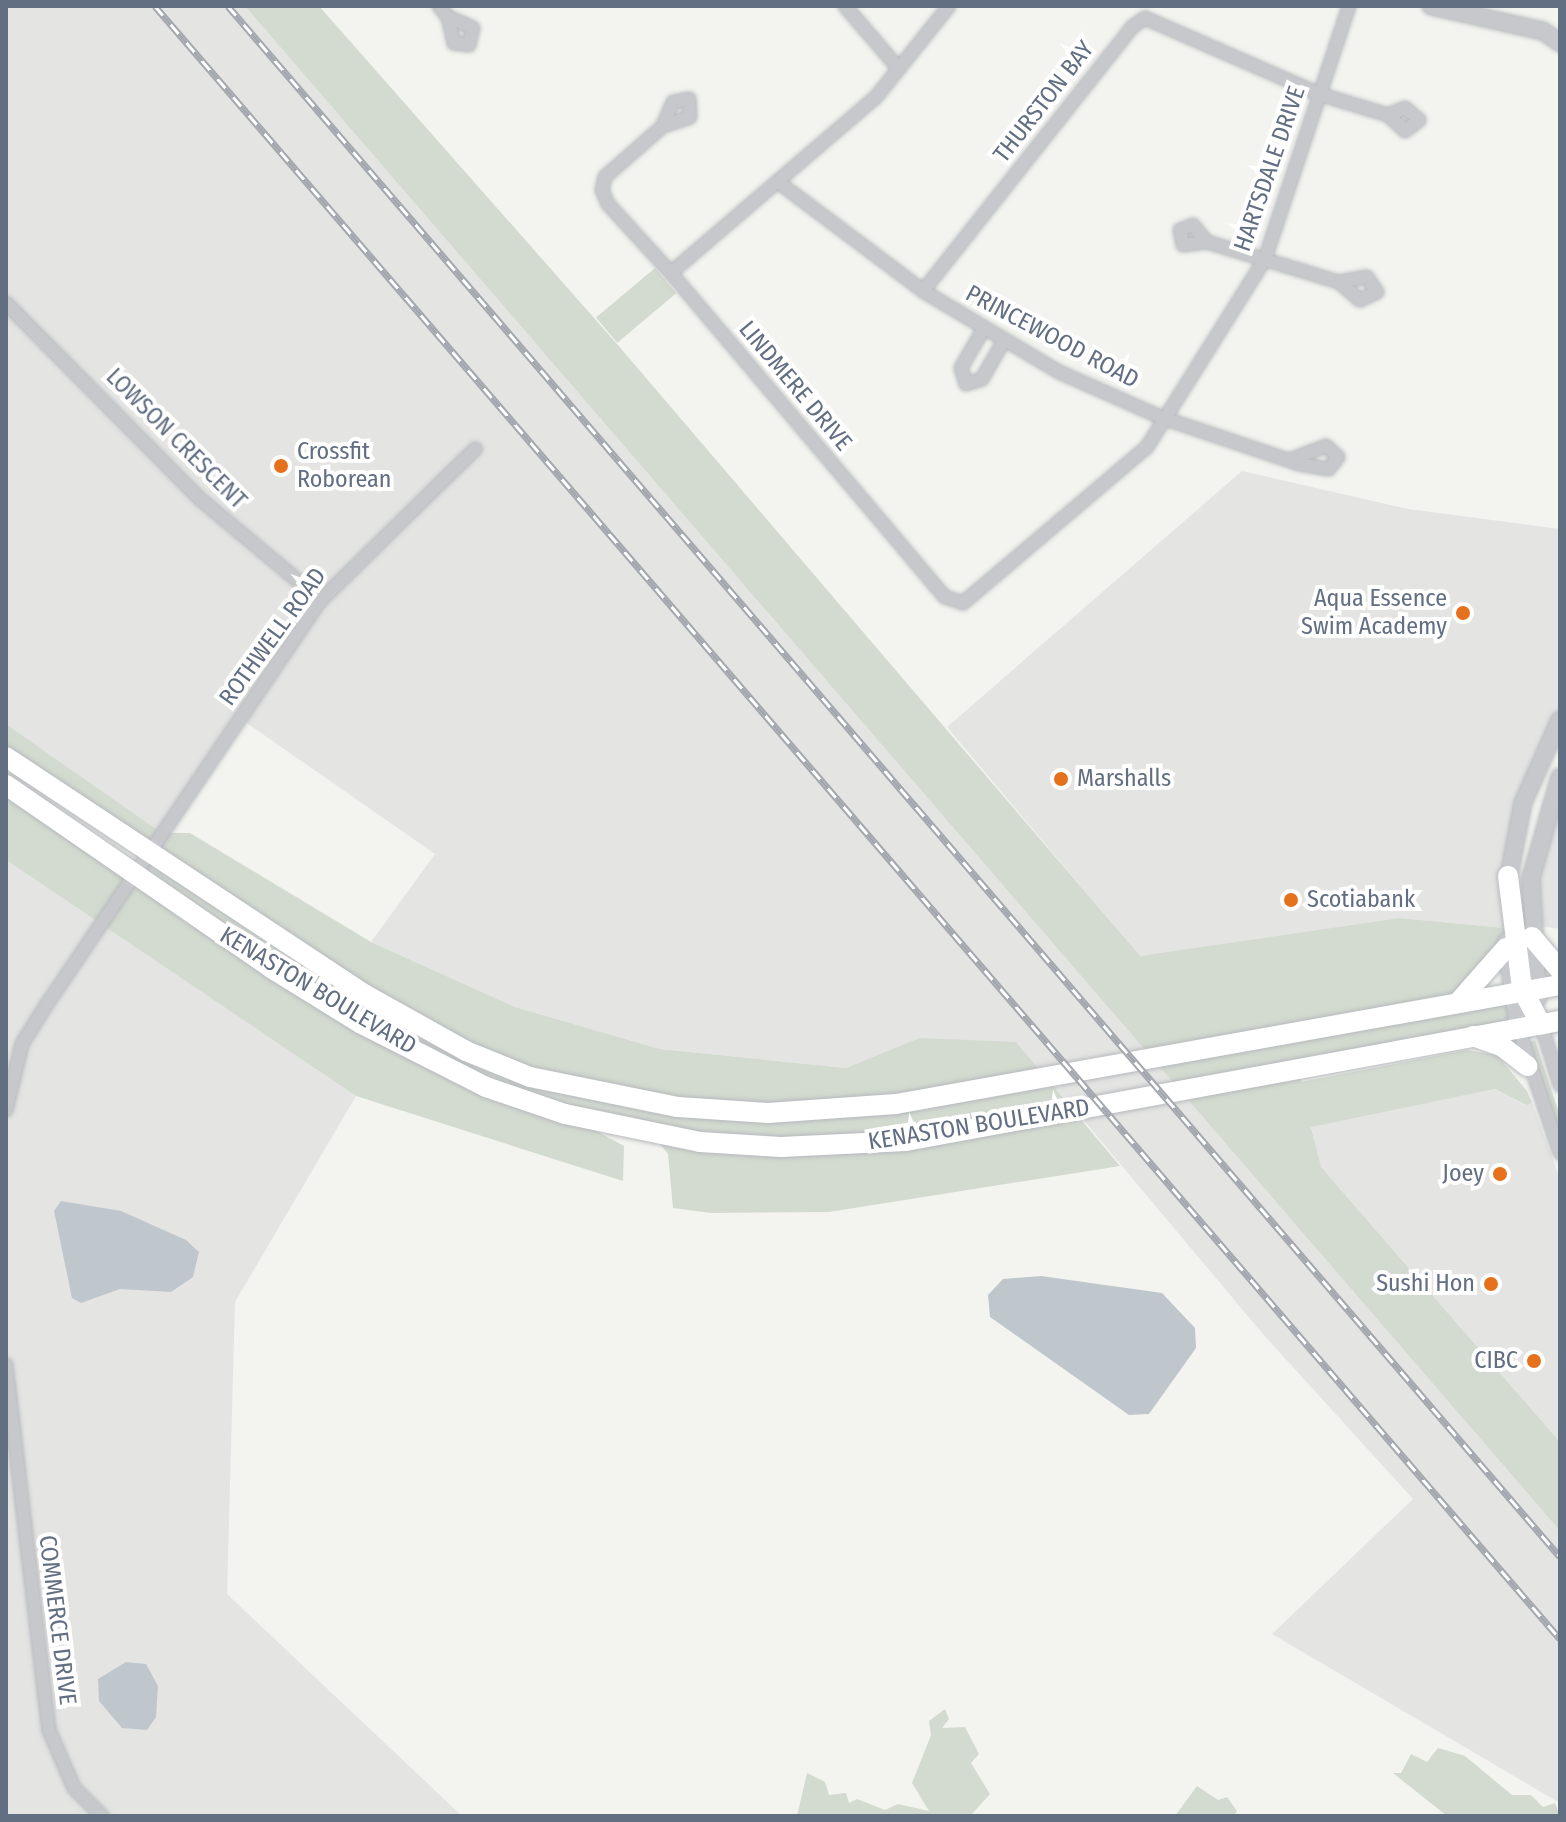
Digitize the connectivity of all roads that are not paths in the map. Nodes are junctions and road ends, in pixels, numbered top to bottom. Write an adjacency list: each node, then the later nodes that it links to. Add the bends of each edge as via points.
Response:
1 (439, 6): 6 (street)
2 (845, 6): 10 (street)
3 (949, 6): 10 (street)
4 (1349, 6): 11 (street, HARTSDALE DRIVE)
5 (1431, 6): 8 (street)
6 (448, 17)
7 (1560, 25): 8 (street)
8 (1543, 31): 9 (street)
9 (1560, 43)
10 (899, 69): 14 (street, via 876,97)
11 (1319, 94): 12 (street, THURSTON BAY); 16 (street, HARTSDALE DRIVE); 19 (street, THURSTON BAY, via 1151,18 1138,21)
12 (1388, 115)
13 (663, 126): 17 (street, via 605,177 602,190 608,204)
14 (778, 182): 17 (street); 19 (street, PRINCEWOOD ROAD)
15 (1207, 242): 16 (street)
16 (1265, 259): 18 (street); 23 (street, HARTSDALE DRIVE)
17 (671, 273): 23 (street, LINDMERE DRIVE, via 952,602 972,598 1132,464)
18 (1339, 282)
19 (923, 291): 21 (street, PRINCEWOOD ROAD)
20 (6, 303): 26 (street, LOWSON CRESCENT, via 200,499)
21 (983, 330): 22 (street, PRINCEWOOD ROAD); 22 (street, via 961,368 966,384 982,379)
22 (1003, 342): 23 (street, PRINCEWOOD ROAD)
23 (1163, 418): 25 (street, PRINCEWOOD ROAD)
24 (475, 449): 26 (street, ROTHWELL ROAD)
25 (1289, 460)
26 (321, 600): 31 (street, ROTHWELL ROAD)
27 (1560, 720): 33 (street, via 1523,803)
28 (6, 757): 31 (main road, KENASTON BOULEVARD)
29 (1560, 777): 34 (street, via 1533,870)
30 (6, 785): 32 (main road, KENASTON BOULEVARD)
31 (147, 854): 32 (street, ROTHWELL ROAD); 39 (main road, KENASTON BOULEVARD, via 364,994 466,1051 530,1077 678,1107 768,1113 896,1104)
32 (135, 873): 42 (main road, KENASTON BOULEVARD, via 360,1023 486,1087 565,1114 700,1142 781,1147 906,1141); 45 (street, via 22,1044)
33 (1508, 876): 35 (street); 38 (main road)
34 (1532, 937): 36 (main road); 38 (street)
35 (1506, 948): 38 (street); 39 (main road)
36 (1560, 970)
37 (1560, 985): 38 (main road, KENASTON BOULEVARD)
38 (1524, 989): 39 (main road, KENASTON BOULEVARD); 40 (main road); 41 (street)
39 (1461, 999)
40 (1551, 1023): 41 (main road, KENASTON BOULEVARD); 44 (street)
41 (1518, 1027): 42 (main road, KENASTON BOULEVARD); 43 (street)
42 (1473, 1036): 43 (main road, via 1503,1047)
43 (1527, 1066): 46 (street)
44 (1560, 1085)
45 (6, 1110)
46 (1560, 1153)
47 (6, 1365): 48 (street, COMMERCE DRIVE, via 49,1730 74,1788)
48 (102, 1816)

